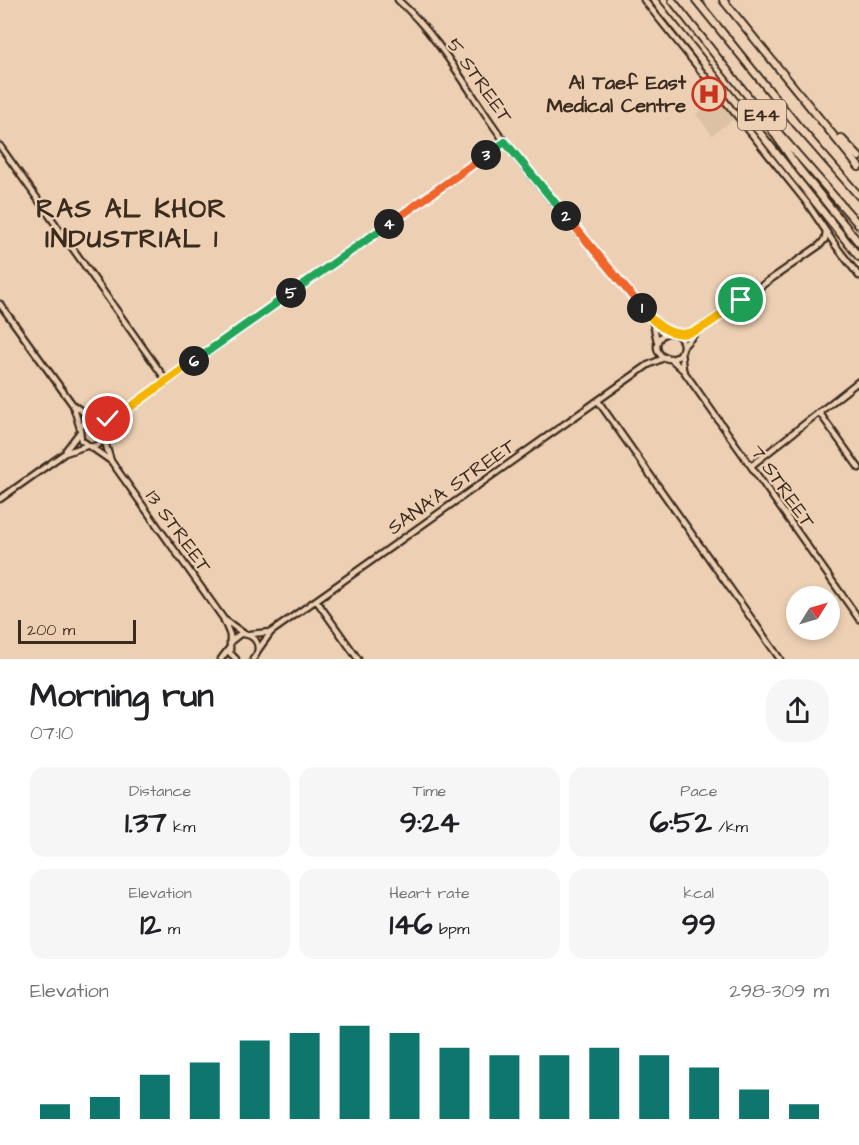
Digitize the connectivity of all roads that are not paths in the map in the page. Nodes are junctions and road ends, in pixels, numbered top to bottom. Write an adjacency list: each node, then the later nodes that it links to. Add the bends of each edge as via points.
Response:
1 (398, 0): 9 (street, 5 STREET, via 424,29)
2 (644, 0): 16 (street)
3 (654, 0): 14 (highway)
4 (672, 0): 8 (highway, E44)
5 (696, 0): 13 (highway, E44)
6 (723, 0): 7 (highway)
7 (807, 104): 11 (highway); 12 (highway)
8 (762, 114): 15 (highway, E44); 17 (highway, via 796,165)
9 (505, 142): 24 (street, 5 STREET); 32 (street)
10 (0, 146): 32 (street)
11 (859, 157)
12 (859, 167)
13 (859, 196)
14 (830, 221): 20 (highway); 21 (highway)
15 (859, 225)
16 (826, 231): 18 (street); 19 (street)
17 (859, 243)
18 (820, 245): 19 (street); 25 (street)
19 (836, 246): 22 (street)
20 (859, 257)
21 (859, 262)
22 (859, 276)
23 (0, 304): 35 (street)
24 (650, 318): 26 (street, 5 STREET); 27 (street, 5 STREET)
25 (698, 330): 26 (street); 28 (street)
26 (673, 333): 27 (street, via 662,336); 28 (street, via 681,339)
27 (658, 346): 29 (street); 30 (street, SANA'A STREET)
28 (682, 350): 29 (street, via 676,357); 31 (street, 7 STREET)
29 (668, 358): 30 (street, SANA'A STREET); 31 (street, 7 STREET)
30 (648, 365): 34 (street, SANA'A STREET)
31 (683, 370): 44 (street, 7 STREET)
32 (166, 380): 36 (street)
33 (859, 381): 37 (street)
34 (598, 401): 47 (street, SANA'A STREET); 57 (street)
35 (73, 405): 38 (street); 39 (street)
36 (125, 411): 38 (street); 40 (street)
37 (819, 412): 44 (street); 45 (street)
38 (97, 421): 39 (street, via 86,422); 40 (street, via 104,428)
39 (80, 430): 41 (street, via 81,440); 42 (street)
40 (105, 438): 41 (street, via 98,445); 43 (street, 13 STREET)
41 (88, 446): 42 (street); 43 (street, 13 STREET)
42 (64, 453): 46 (street)
43 (111, 461): 48 (street, 13 STREET)
44 (751, 466): 49 (street, 7 STREET)
45 (859, 468)
46 (0, 499)
47 (316, 600): 50 (street, SANA'A STREET); 56 (street)
48 (223, 618): 51 (street, 13 STREET); 52 (street, 13 STREET)
49 (859, 619)
50 (271, 632): 51 (street); 53 (street, SANA'A STREET)
51 (246, 634): 52 (street, via 236,636); 53 (street, via 256,640)
52 (230, 644): 54 (street); 55 (street, 13 STREET)
53 (256, 656)
54 (221, 659)
55 (236, 659)
56 (357, 659)
57 (780, 659)

